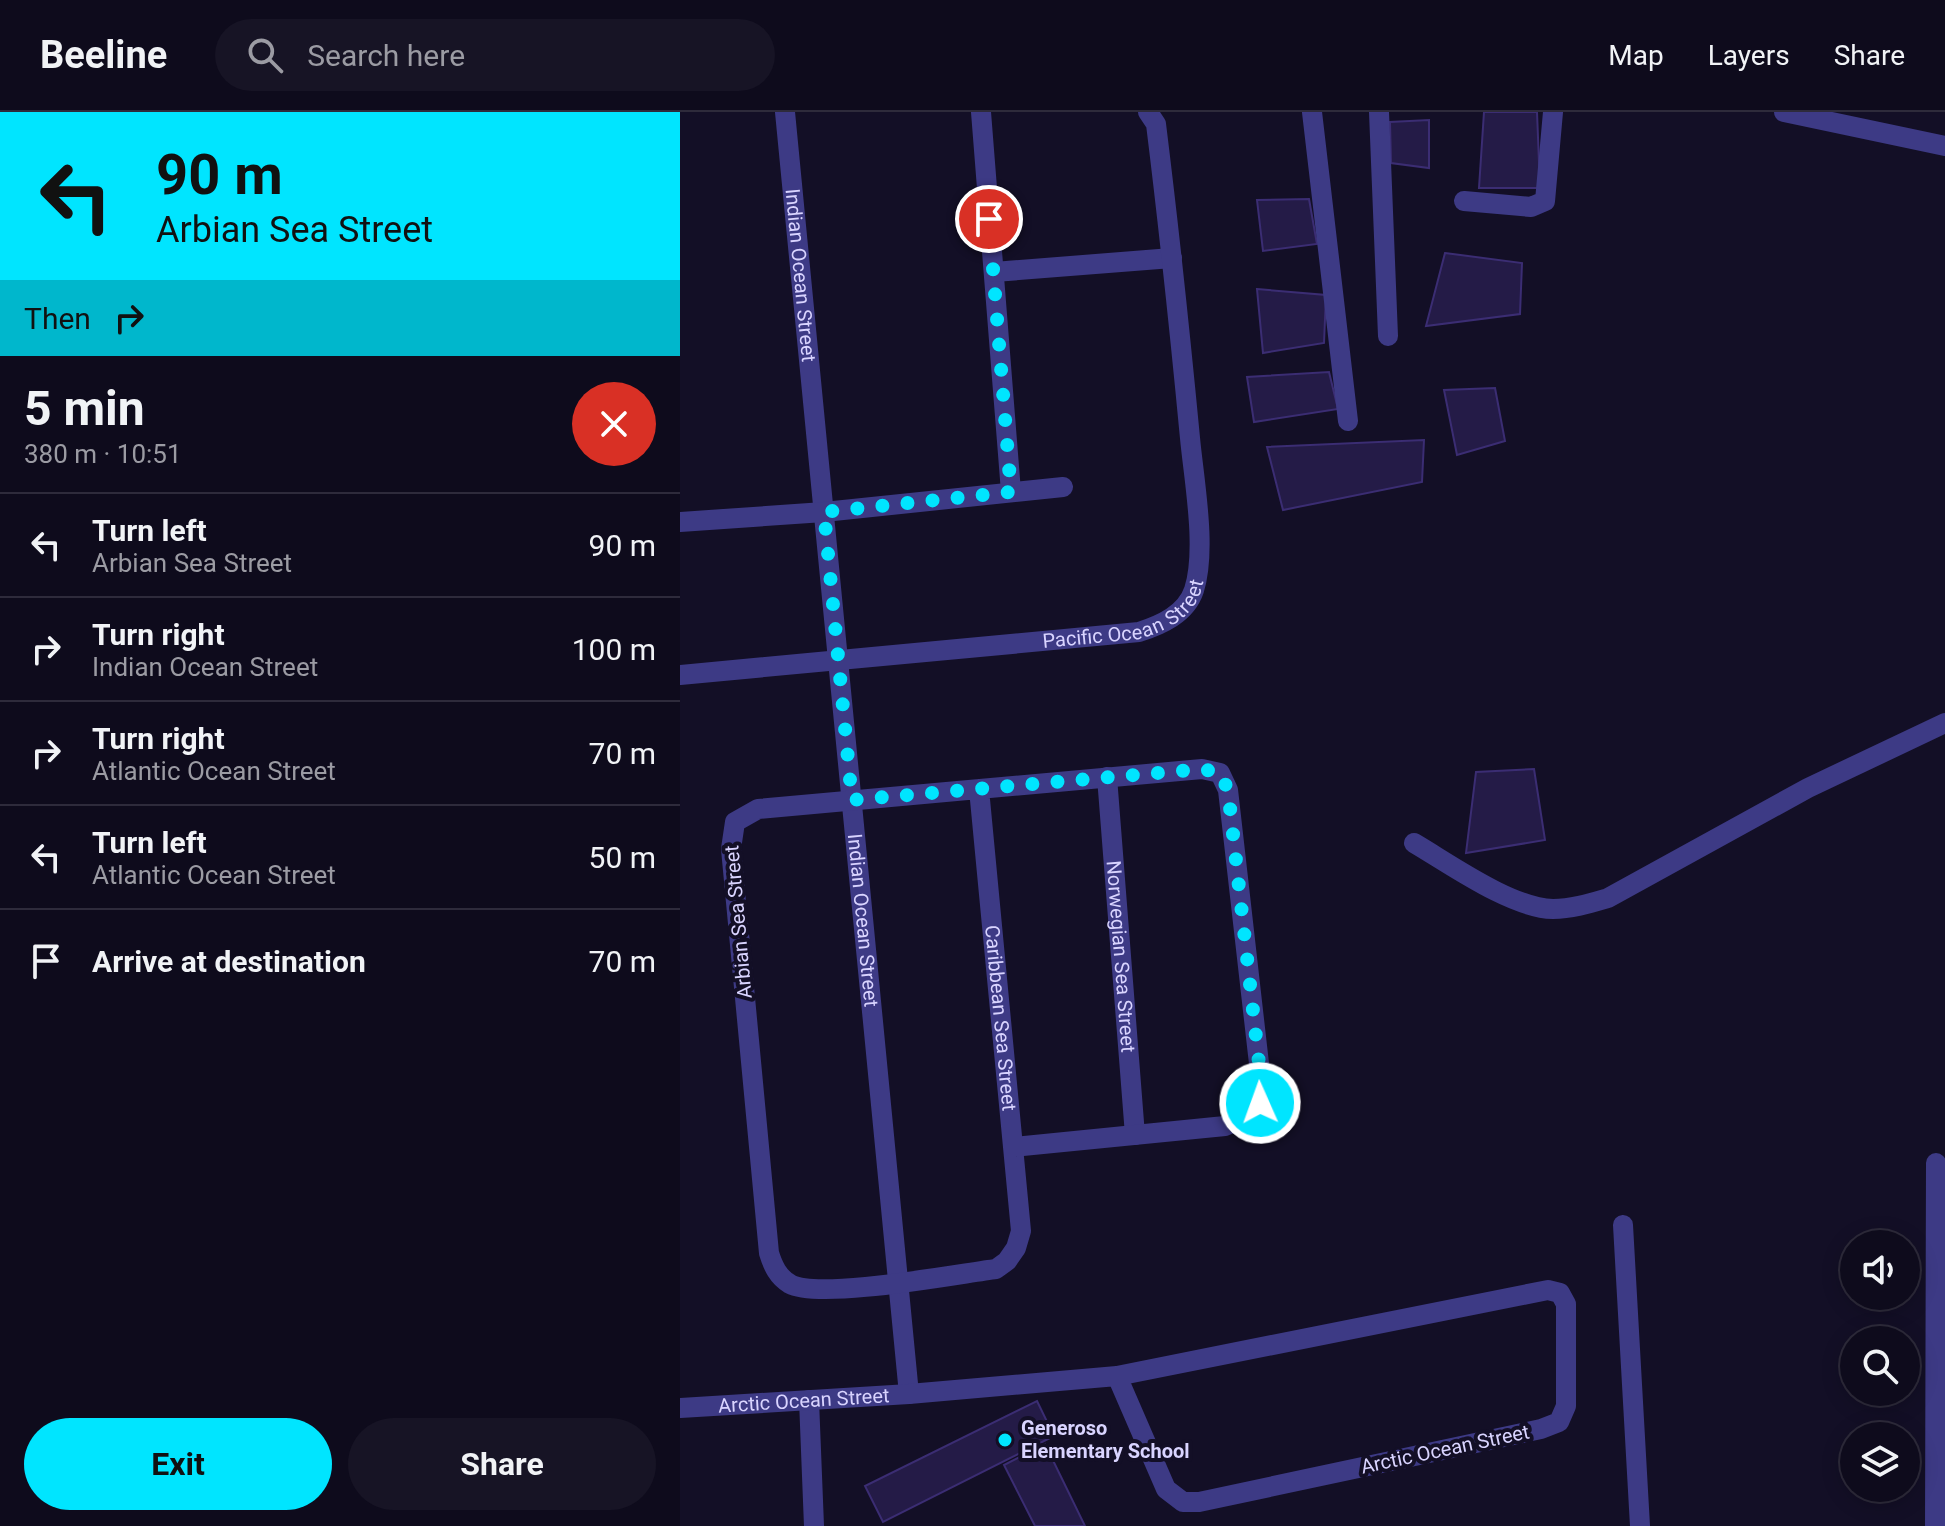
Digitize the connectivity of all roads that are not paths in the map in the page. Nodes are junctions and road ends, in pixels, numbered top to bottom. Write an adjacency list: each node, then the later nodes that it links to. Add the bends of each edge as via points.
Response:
1 (785, 112): 16 (street, Indian Ocean Street)
2 (981, 112): 11 (street)
3 (1312, 112): 13 (street)
4 (1379, 112): 12 (street)
5 (1553, 112): 9 (street, via 1545,201 1531,207)
6 (1784, 112): 8 (street)
7 (1155, 116): 10 (street, Pacific Ocean Street)
8 (1945, 146)
9 (1464, 201)
10 (1172, 258): 11 (street); 18 (street, Pacific Ocean Street, via 1198,542 1194,592 1180,612 1139,632)
11 (994, 272): 15 (street)
12 (1388, 336)
13 (1348, 421)
14 (1063, 487): 15 (street)
15 (1011, 492): 16 (street)
16 (824, 512): 17 (street); 18 (street, Indian Ocean Street)
17 (680, 522)
18 (839, 660): 19 (street, Pacific Ocean Street); 23 (street, Indian Ocean Street)
19 (680, 675)
20 (1945, 723): 24 (street, via 1808,788 1608,898 1580,906 1552,909 1528,903)
21 (1107, 777): 22 (street, Arbian Sea Street); 25 (street, Norwegian Sea Street); 25 (street, Arbian Sea Street, via 1202,769 1224,780 1262,1090 1255,1114 1242,1122)
22 (979, 789): 23 (street, Arbian Sea Street); 26 (street, Caribbean Sea Street)
23 (852, 800): 30 (street, Indian Ocean Street); 30 (street, Arbian Sea Street, via 758,809 735,822 731,835 769,1253 791,1285 809,1289)
24 (1414, 843)
25 (1135, 1135): 26 (street, Arbian Sea Street)
26 (1013, 1147): 29 (street, Caribbean Sea Street, via 1021,1231)
27 (1936, 1163): 37 (street)
28 (1623, 1225): 36 (street)
29 (1016, 1248): 30 (street, Arbian Sea Street, via 996,1269)
30 (898, 1282): 32 (street, Indian Ocean Street)
31 (1117, 1376): 31 (street, Arctic Ocean Street, via 1166,1489 1183,1502 1199,1502 1559,1422 1566,1406 1566,1304 1560,1293 1548,1290); 32 (street, Arctic Ocean Street)
32 (909, 1394): 33 (street, Arctic Ocean Street)
33 (809, 1400): 34 (street, Arctic Ocean Street); 35 (street)
34 (680, 1408)
35 (814, 1526)
36 (1640, 1526)
37 (1935, 1526)

